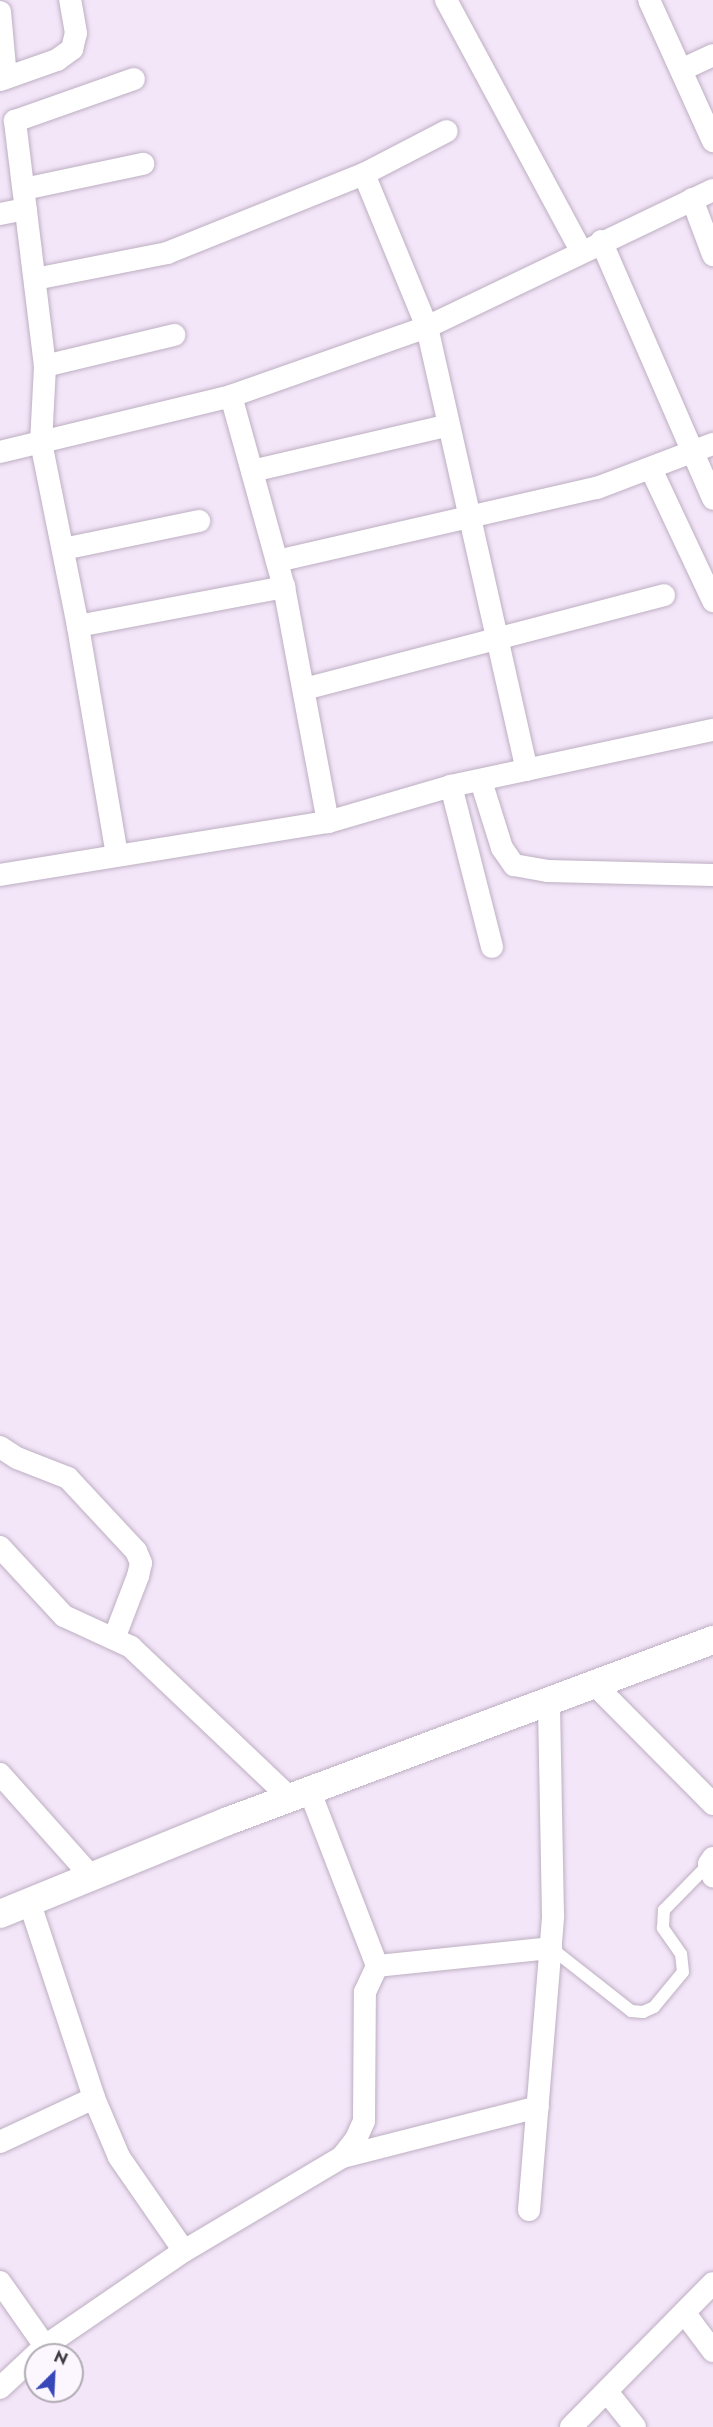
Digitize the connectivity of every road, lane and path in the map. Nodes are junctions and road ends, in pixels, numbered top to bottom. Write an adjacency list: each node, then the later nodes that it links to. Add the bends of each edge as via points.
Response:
1 (70, 0): 7 (street, via 76,33 72,50 57,60)
2 (446, 0): 18 (street)
3 (649, 0): 6 (street)
4 (0, 12): 7 (street)
5 (713, 55): 6 (street)
6 (681, 70): 10 (street)
7 (3, 79)
8 (134, 79): 14 (street, via 15,121)
9 (447, 131): 12 (street)
10 (713, 141)
11 (143, 164): 14 (street)
12 (364, 174): 20 (street, via 167,253); 21 (street)
13 (713, 190): 15 (street)
14 (25, 199): 16 (street); 20 (street)
15 (692, 199): 17 (street); 19 (street)
16 (0, 214)
17 (601, 241): 18 (street); 29 (street)
18 (581, 251): 21 (street)
19 (713, 255)
20 (35, 279): 23 (street)
21 (427, 327): 24 (street); 25 (street)
22 (174, 334): 23 (street)
23 (45, 366): 26 (street)
24 (231, 396): 26 (street); 31 (street)
25 (449, 425): 31 (street); 33 (street)
26 (41, 443): 28 (street); 35 (street)
27 (713, 444): 29 (street)
28 (0, 452)
29 (692, 454): 30 (street); 32 (street)
30 (651, 469): 33 (street, via 597,488); 39 (street)
31 (252, 471): 36 (street)
32 (713, 499)
33 (470, 515): 36 (street); 41 (street)
34 (199, 521): 35 (street)
35 (63, 549): 40 (street)
36 (277, 561): 37 (street)
37 (284, 587): 40 (street); 42 (street)
38 (664, 595): 41 (street)
39 (713, 601)
40 (78, 626): 48 (street)
41 (498, 640): 42 (street); 44 (street)
42 (304, 689): 47 (street)
43 (713, 730): 44 (street)
44 (527, 771): 45 (street)
45 (481, 781): 46 (street); 49 (street, via 502,848 514,865 548,871)
46 (451, 786): 47 (street); 51 (street)
47 (328, 822): 48 (street)
48 (117, 855): 50 (street)
49 (713, 874)
50 (0, 875)
51 (492, 947)
52 (0, 1447): 54 (street, via 68,1478 136,1551 141,1563 138,1576)
53 (0, 1547): 54 (street, via 64,1616 81,1626)
54 (115, 1636): 59 (street)
55 (713, 1640): 56 (street)
56 (594, 1684): 57 (street); 60 (street)
57 (549, 1698): 59 (street); 65 (street)
58 (0, 1774): 62 (street)
59 (300, 1795): 62 (street); 66 (street)
60 (713, 1804)
61 (712, 1866): 65 (lane, via 664,1910 663,1928 681,1954 683,1972 654,2007 632,2011)
62 (90, 1875): 63 (street)
63 (29, 1901): 64 (street); 67 (street)
64 (0, 1914)
65 (551, 1948): 66 (street); 68 (street)
66 (377, 1966): 70 (street, via 366,1992 364,2121)
67 (94, 2098): 69 (street); 72 (street, via 123,2164)
68 (538, 2107): 70 (street); 71 (street)
69 (0, 2142)
70 (342, 2157): 72 (street)
71 (529, 2210)
72 (184, 2251): 77 (street)
73 (0, 2282): 76 (street)
74 (713, 2283): 75 (street)
75 (686, 2315): 78 (street); 81 (street)
76 (43, 2343)
77 (49, 2343)
78 (713, 2351)
79 (24, 2366): 80 (street)
80 (0, 2388)
81 (608, 2393): 82 (street); 83 (street)
82 (571, 2427)
83 (635, 2427)

